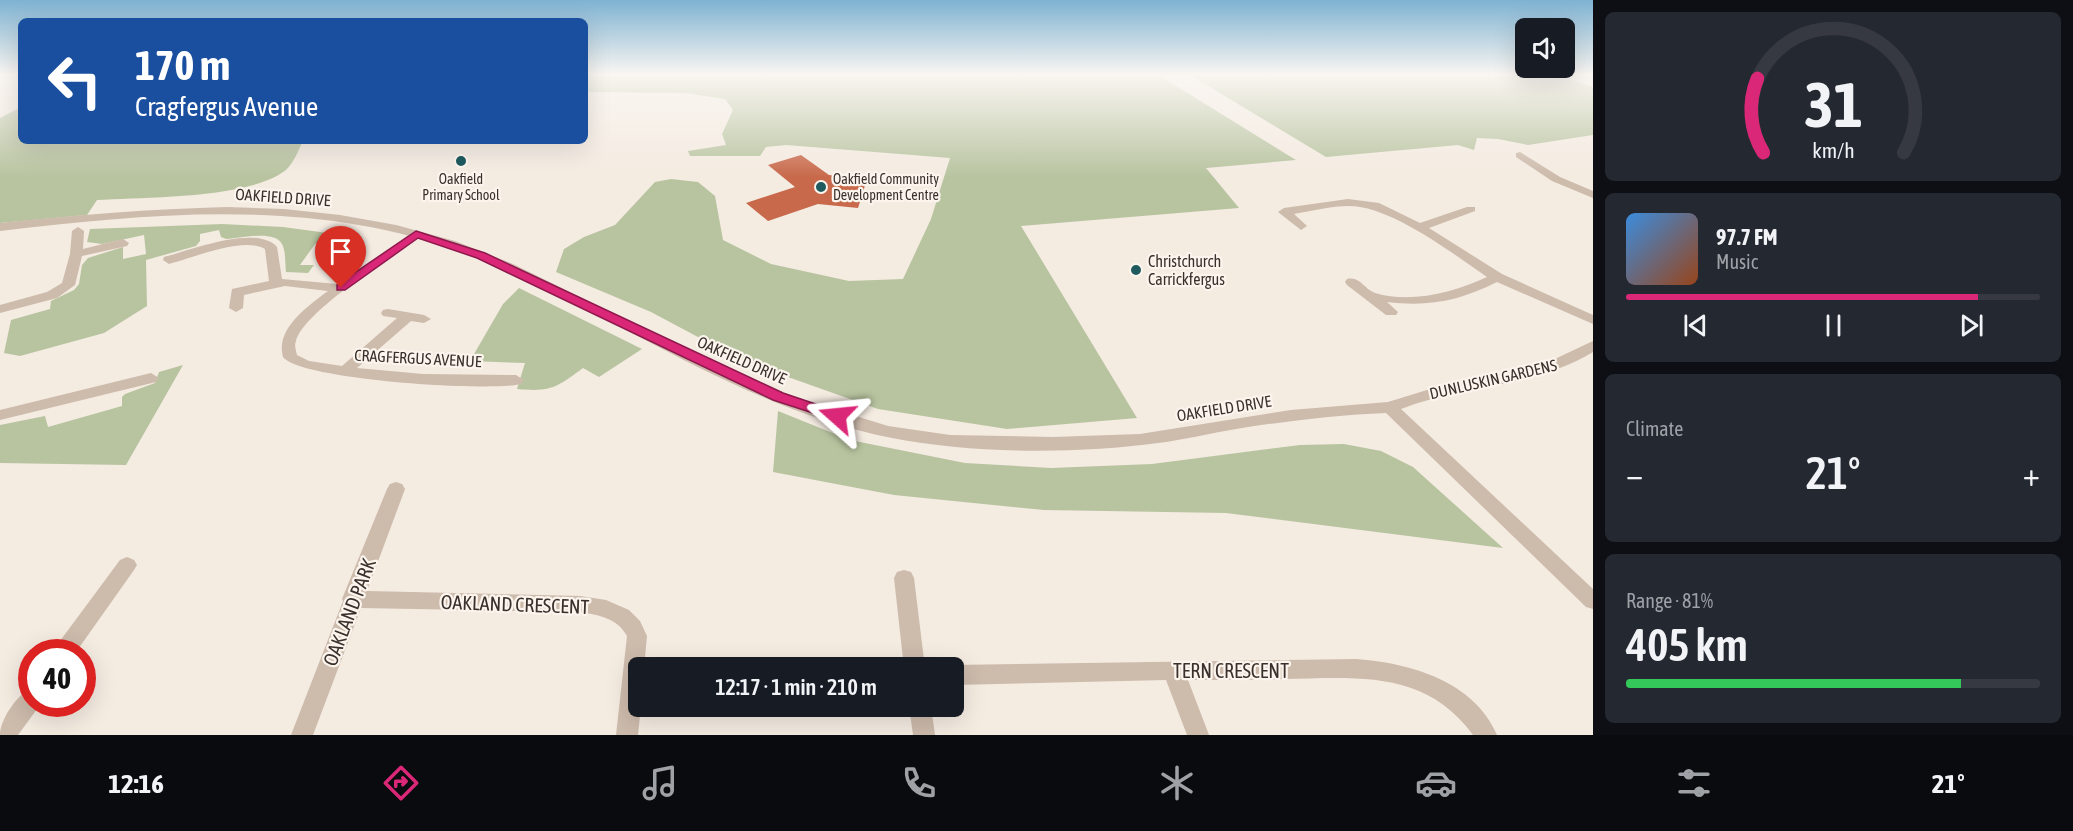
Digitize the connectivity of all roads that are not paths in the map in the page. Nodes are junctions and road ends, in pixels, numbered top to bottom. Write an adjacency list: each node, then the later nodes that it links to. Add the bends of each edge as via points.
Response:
1 (1520, 155): 2 (street, via 1556,179)
2 (1593, 195)
3 (1471, 209): 6 (street)
4 (1301, 226): 6 (street, via 1284,212 1353,201 1375,205)
5 (0, 227): 9 (street, OAKFIELD DRIVE, via 131,213 220,211 313,215)
6 (1419, 227): 14 (street)
7 (78, 231): 12 (street)
8 (211, 234): 11 (street)
9 (416, 234): 17 (street, CRAGFERGUS AVENUE); 30 (street, OAKFIELD DRIVE, via 502,265 778,396 873,427 938,440 1066,443 1156,438 1342,409)
10 (123, 243): 12 (street)
11 (214, 249): 13 (street); 16 (street, via 247,241 268,243)
12 (76, 254): 20 (street, via 71,280 62,290)
13 (169, 260)
14 (1497, 277): 18 (street, via 1441,299); 25 (street)
15 (1352, 282): 18 (street)
16 (276, 283): 17 (street); 19 (street, via 237,292)
17 (341, 288): 27 (street, CRAGFERGUS AVENUE, via 300,323 287,346 296,362)
18 (1370, 296): 21 (street)
19 (236, 308)
20 (0, 309)
21 (1391, 312)
22 (388, 313): 23 (street)
23 (408, 316): 24 (street); 27 (street)
24 (424, 319)
25 (1593, 320)
26 (1593, 346): 30 (street, DUNLUSKIN GARDENS, via 1566,362 1530,374 1412,397)
27 (344, 372): 29 (street, CRAGFERGUS AVENUE, via 411,379)
28 (151, 378): 31 (street)
29 (516, 380)
30 (1390, 407): 36 (street)
31 (0, 415)
32 (396, 489): 35 (street, OAKLAND PARK)
33 (127, 565): 37 (street)
34 (904, 578): 38 (street)
35 (352, 600): 44 (street, OAKLAND PARK); 45 (street, OAKLAND CRESCENT, via 580,604 613,611 625,617 637,636)
36 (1593, 601)
37 (73, 639)
38 (914, 657)
39 (1173, 670): 40 (street, TERN CRESCENT); 47 (street); 48 (street, TERN CRESCENT, via 1360,670 1395,674 1428,683 1456,701)
40 (964, 675)
41 (18, 717): 43 (street)
42 (922, 717): 46 (street)
43 (5, 735)
44 (302, 735)
45 (627, 735)
46 (924, 735)
47 (1198, 735)
48 (1486, 735)

